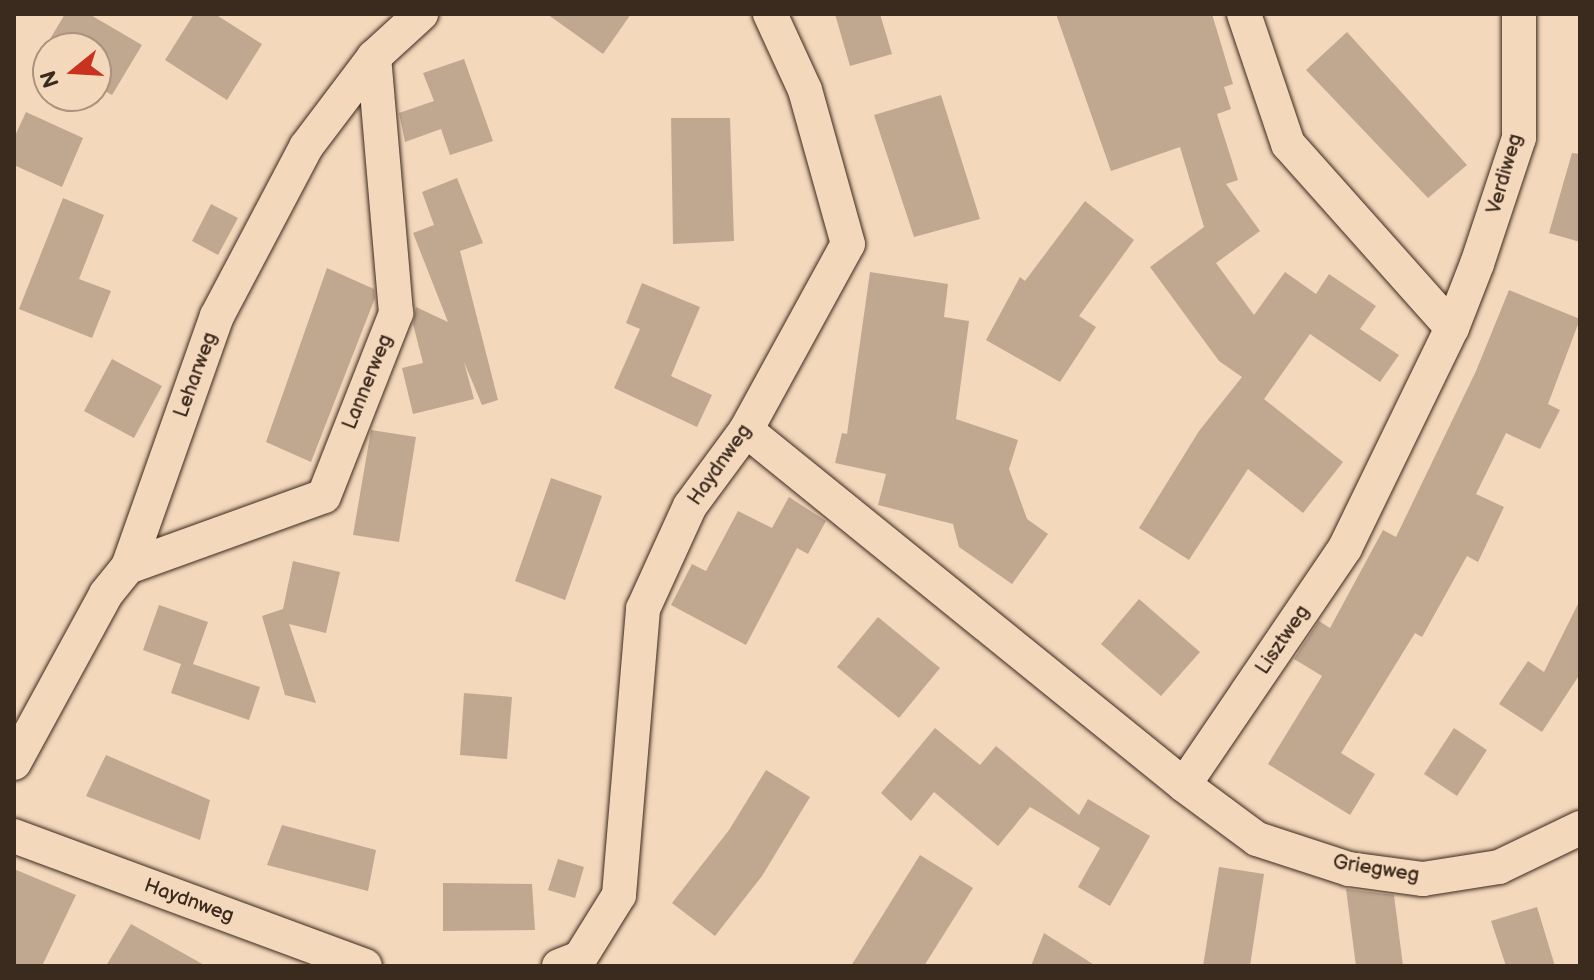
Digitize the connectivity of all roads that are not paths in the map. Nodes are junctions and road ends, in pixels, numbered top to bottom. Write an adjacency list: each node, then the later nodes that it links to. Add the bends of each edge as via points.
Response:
1 (421, 14): 5 (street, Leharweg)
2 (770, 14): 7 (street, Haydnweg, via 805,90 848,244)
3 (1244, 14): 6 (street, via 1288,144)
4 (1519, 14): 6 (street, Verdiweg, via 1519,138)
5 (374, 57): 8 (street, Leharweg, via 306,147 217,316); 8 (street, Lannerweg, via 396,313 324,496)
6 (1452, 328): 10 (street, Lisztweg, via 1345,548)
7 (746, 430): 10 (street); 14 (street, Haydnweg, via 690,506 643,609 619,895 580,958)
8 (128, 567): 9 (street, Leharweg, via 106,594)
9 (14, 763)
10 (1184, 785): 11 (street, Griegweg, via 1257,839 1349,869 1423,879 1499,867)
11 (1580, 828)
12 (14, 836): 13 (street, Haydnweg)
13 (365, 966)
14 (559, 966)

